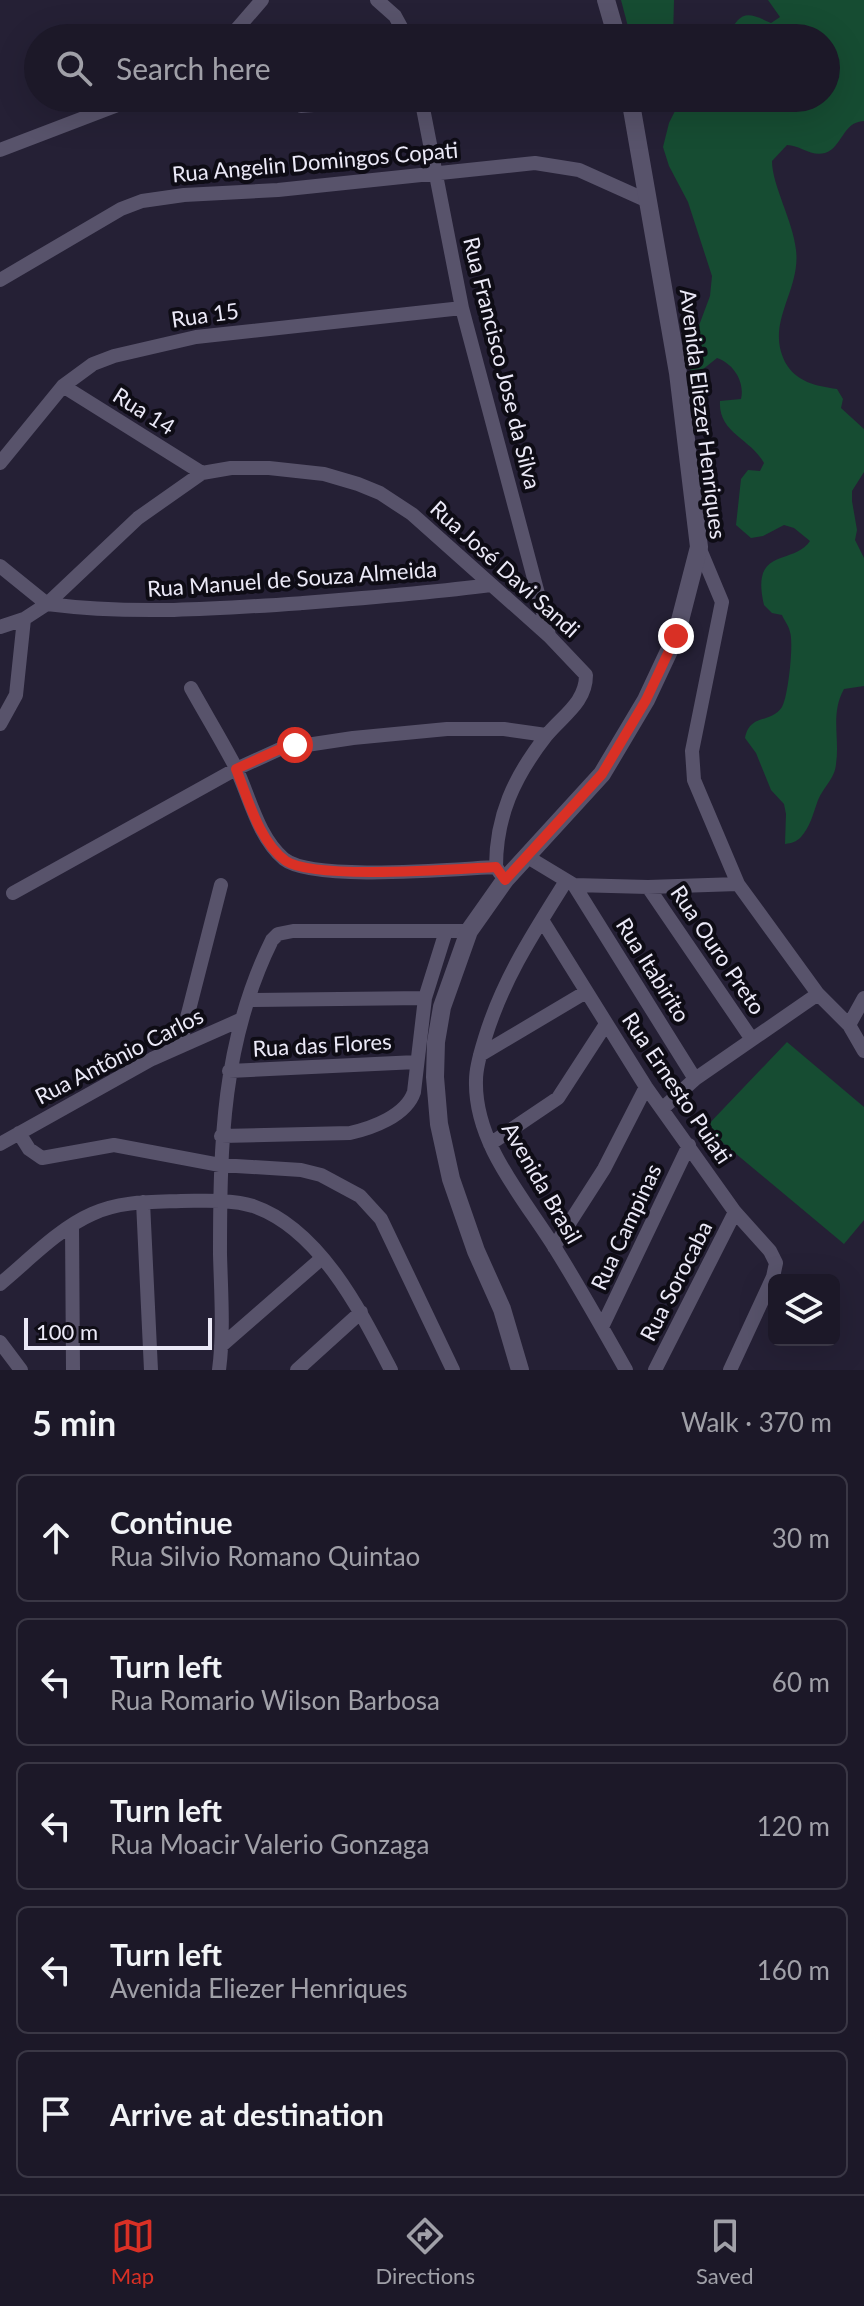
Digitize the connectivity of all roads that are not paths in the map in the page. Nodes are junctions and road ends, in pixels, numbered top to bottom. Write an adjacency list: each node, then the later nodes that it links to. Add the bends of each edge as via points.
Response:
1 (378, 0): 5 (street)
2 (606, 0): 6 (street)
3 (258, 2): 4 (street)
4 (240, 24)
5 (399, 24)
6 (613, 24)
7 (99, 112): 10 (street)
8 (424, 112): 11 (street, Rua Francisco Jose da Silva)
9 (632, 112): 12 (street, Avenida Eliezer Henriques)
10 (0, 150)
11 (437, 175): 12 (street, Rua Angelin Domingos Copati, via 535,163 579,170); 13 (street, Rua Angelin Domingos Copati, via 142,201); 14 (street, Rua Francisco Jose da Silva)
12 (648, 201): 18 (street, Avenida Eliezer Henriques, via 678,373)
13 (0, 280)
14 (462, 308): 15 (street, Rua 15, via 180,340 93,364); 24 (street, Rua Francisco Jose da Silva)
15 (63, 386): 16 (street, Rua 15); 17 (street, Rua 14)
16 (0, 463)
17 (202, 473): 20 (street, Rua José Davi Sandi, via 269,468 358,484 422,522); 21 (street, Rua José Davi Sandi, via 138,518)
18 (699, 547): 30 (street, Avenida Eliezer Henriques, via 676,636 646,700 602,774); 33 (street, via 722,602 692,751 694,780)
19 (0, 566): 21 (street)
20 (491, 585): 21 (street, Rua Manuel de Souza Almeida, via 186,612 99,611); 24 (street, Rua José Davi Sandi)
21 (47, 604): 22 (street, Rua José Davi Sandi)
22 (24, 619): 23 (street, Rua José Davi Sandi); 26 (street, via 19,678)
23 (0, 627)
24 (549, 636): 28 (street, Rua José Davi Sandi, via 586,675 586,688)
25 (191, 688): 29 (street)
26 (5, 706): 27 (street)
27 (0, 724)
28 (546, 735): 29 (street, via 476,729 353,738 280,749); 31 (street, via 504,808 496,839)
29 (236, 769): 31 (street, via 266,838 286,861 305,869); 36 (street)
30 (526, 856): 31 (street, Avenida Eliezer Henriques); 32 (street)
31 (500, 874): 39 (street, Avenida Eliezer Henriques)
32 (570, 883): 35 (street); 37 (street, Avenida Brasil); 54 (street, Rua Itabirito)
33 (738, 884): 35 (street); 41 (street)
34 (221, 885): 49 (street)
35 (648, 887): 48 (street, Rua Ouro Preto)
36 (13, 893)
37 (542, 920): 40 (street, Rua Ernesto Puiati); 51 (street, Avenida Brasil, via 515,963)
38 (446, 931): 39 (street); 42 (street); 44 (street, via 278,934)
39 (469, 931): 81 (street, Avenida Eliezer Henriques, via 442,1007 436,1042 439,1124 451,1179)
40 (586, 992): 46 (street, Rua Ernesto Puiati); 51 (street)
41 (818, 994): 47 (street); 48 (street)
42 (425, 998): 44 (street); 52 (street)
43 (864, 998): 47 (street)
44 (249, 1000): 45 (street)
45 (240, 1020): 49 (street, Rua Antônio Carlos); 53 (street)
46 (606, 1024): 55 (street, Rua Ernesto Puiati); 60 (street, via 558,1098)
47 (849, 1025): 50 (street)
48 (751, 1038): 54 (street)
49 (180, 1045): 57 (street, Rua Antônio Carlos)
50 (864, 1051)
51 (480, 1055): 60 (street, Avenida Brasil, via 476,1097)
52 (417, 1062): 53 (street, Rua das Flores); 58 (street, via 412,1099 368,1129)
53 (229, 1071): 58 (street)
54 (695, 1079): 56 (street)
55 (646, 1087): 56 (street, Rua Ernesto Puiati); 67 (street, via 604,1169)
56 (662, 1109): 61 (street, Rua Ernesto Puiati)
57 (19, 1133): 59 (street, Rua Antônio Carlos); 62 (street, via 42,1158 114,1145)
58 (221, 1136): 62 (street)
59 (0, 1144)
60 (490, 1144): 67 (street, Avenida Brasil)
61 (689, 1145): 65 (street, Rua Ernesto Puiati); 71 (street, Rua Campinas)
62 (220, 1165): 63 (street); 80 (street, via 312,1172 360,1196 381,1219)
63 (220, 1201): 64 (street); 68 (street, via 265,1211); 73 (street)
64 (143, 1202): 66 (street, via 102,1210); 76 (street)
65 (735, 1212): 83 (street, Rua Sorocaba); 84 (street, Rua Ernesto Puiati, via 774,1257 776,1269)
66 (72, 1225): 69 (street); 75 (street)
67 (554, 1247): 71 (street, Avenida Brasil)
68 (322, 1258): 70 (street); 73 (street)
69 (0, 1284)
70 (361, 1312): 78 (street); 79 (street)
71 (602, 1327): 82 (street, Avenida Brasil)
72 (0, 1342): 74 (street)
73 (221, 1346): 77 (street)
74 (21, 1370)
75 (73, 1370)
76 (151, 1370)
77 (219, 1370)
78 (297, 1370)
79 (391, 1370)
80 (453, 1370)
81 (520, 1370)
82 (626, 1370)
83 (655, 1370)
84 (730, 1370)

